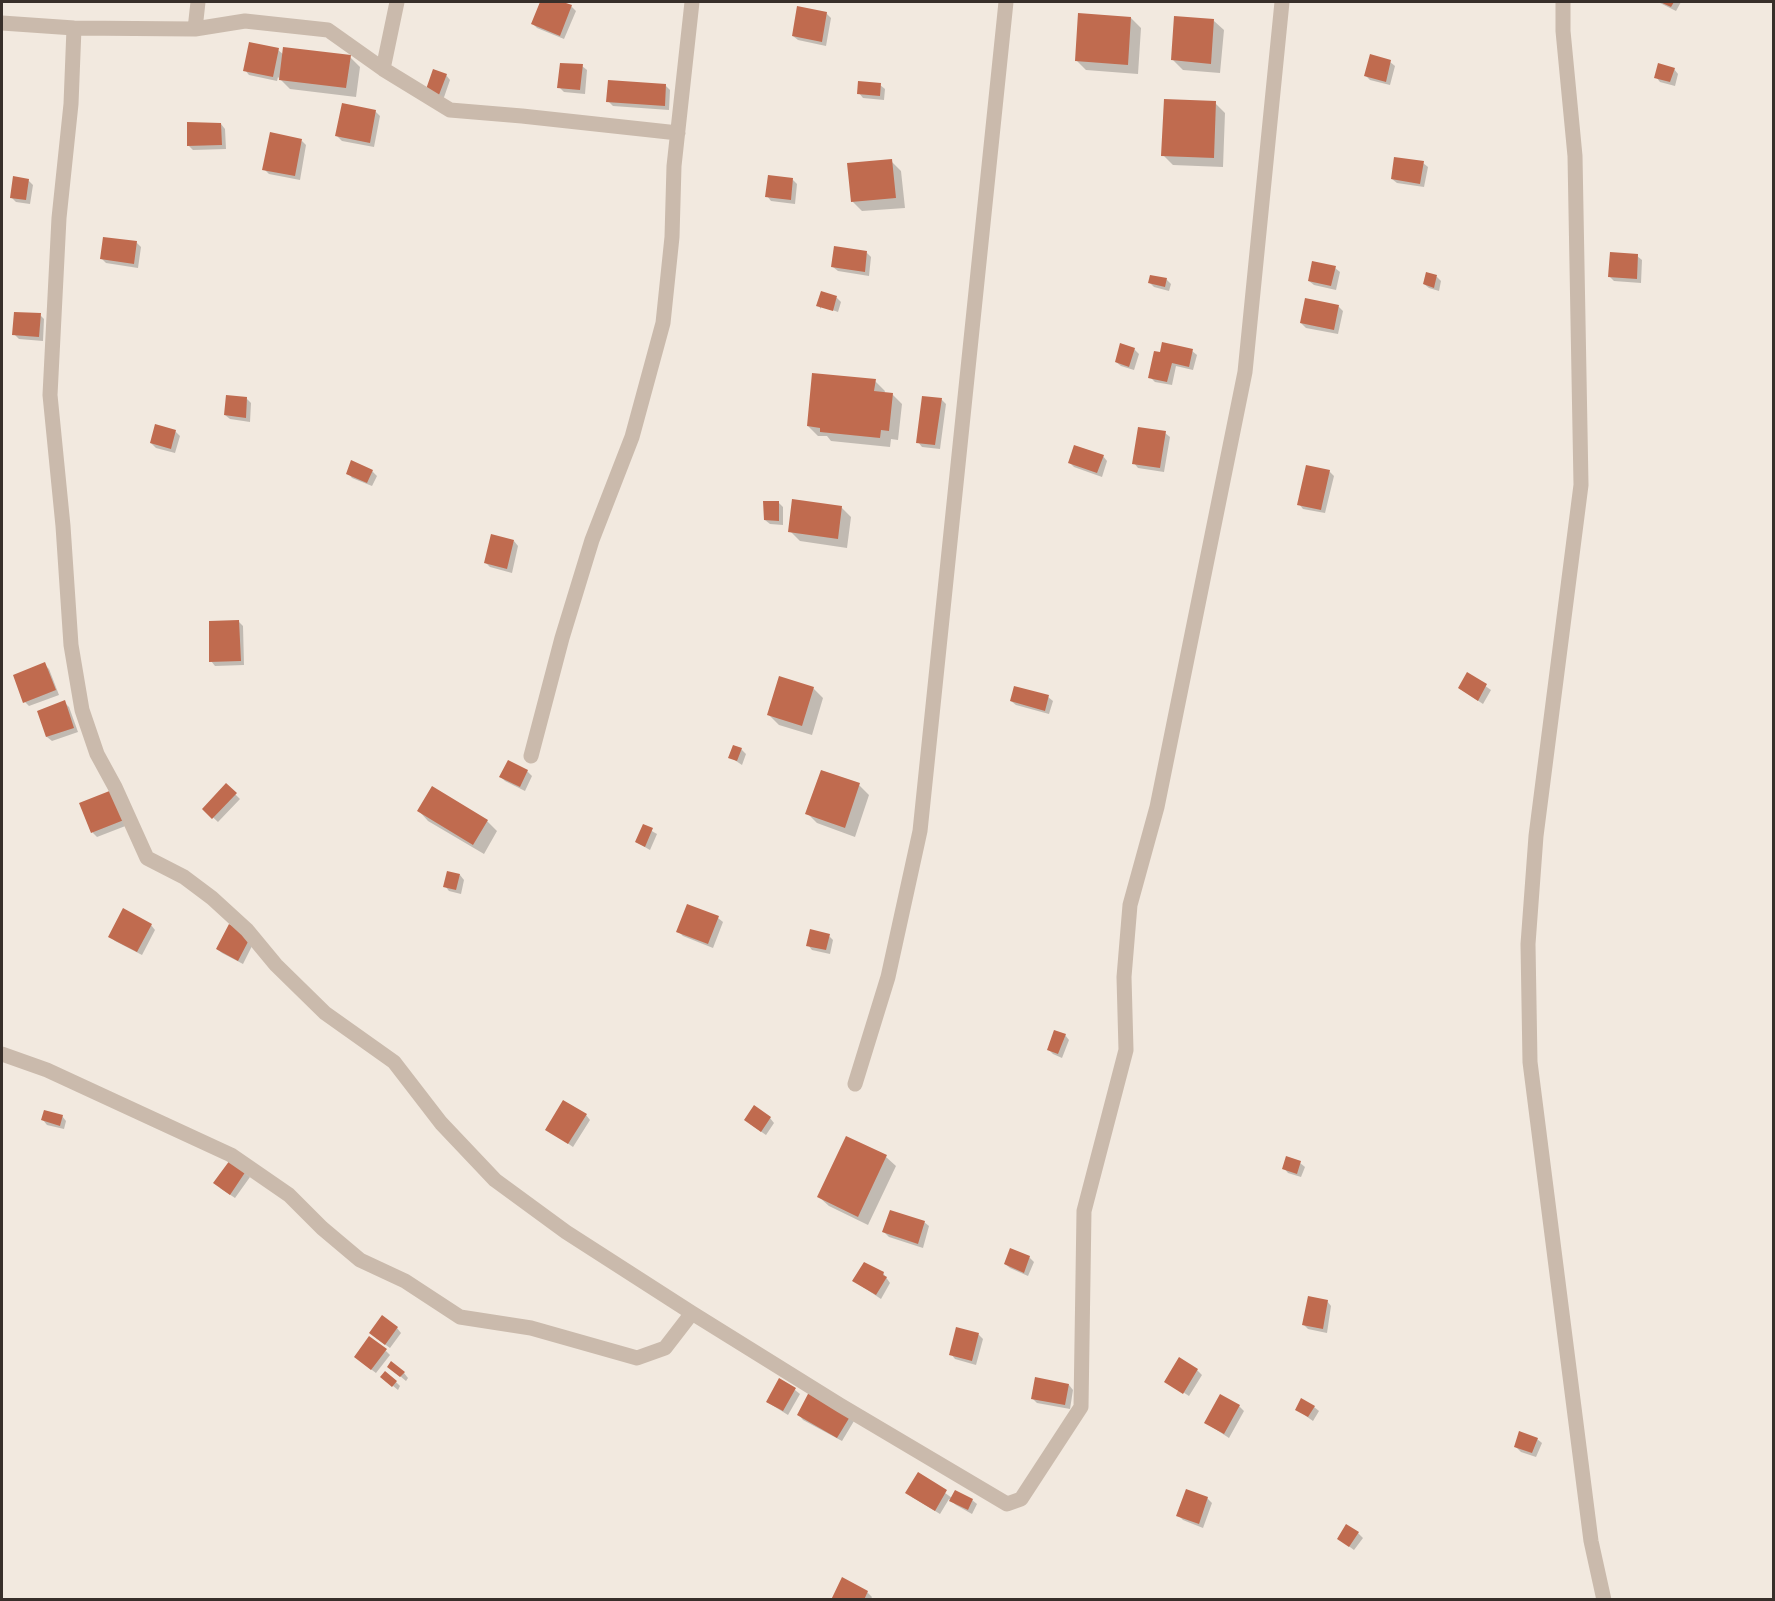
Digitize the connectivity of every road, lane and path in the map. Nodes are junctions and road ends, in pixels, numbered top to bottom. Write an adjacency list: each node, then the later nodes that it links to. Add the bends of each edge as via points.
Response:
1 (198, 2): 9 (street)
2 (397, 2): 10 (street)
3 (692, 2): 11 (street)
4 (1006, 2): 14 (street, via 920,831 888,977)
5 (1282, 2): 15 (street, via 1245,372 1157,807 1130,905 1124,977 1126,1050 1084,1211 1081,1407 1021,1499 1007,1504)
6 (1563, 2): 16 (street, via 1575,156 1581,485 1536,836 1528,944 1530,1062 1591,1540)
7 (2, 23): 8 (street)
8 (74, 28): 9 (street); 15 (street, via 50,395 71,645 82,710 98,754 147,858 184,877 212,898 325,1013 394,1062 441,1123 495,1180 566,1232)
9 (195, 29): 10 (street, via 245,21 328,30)
10 (383, 69): 11 (street, via 450,110)
11 (678, 133): 12 (street, via 663,323 632,437 592,540 562,638)
12 (531, 756)
13 (2, 1054): 15 (street, via 47,1070 231,1155 289,1195 360,1260 405,1281 460,1317 531,1328 637,1358 666,1348)
14 (855, 1084)
15 (692, 1313)
16 (1604, 1599)

